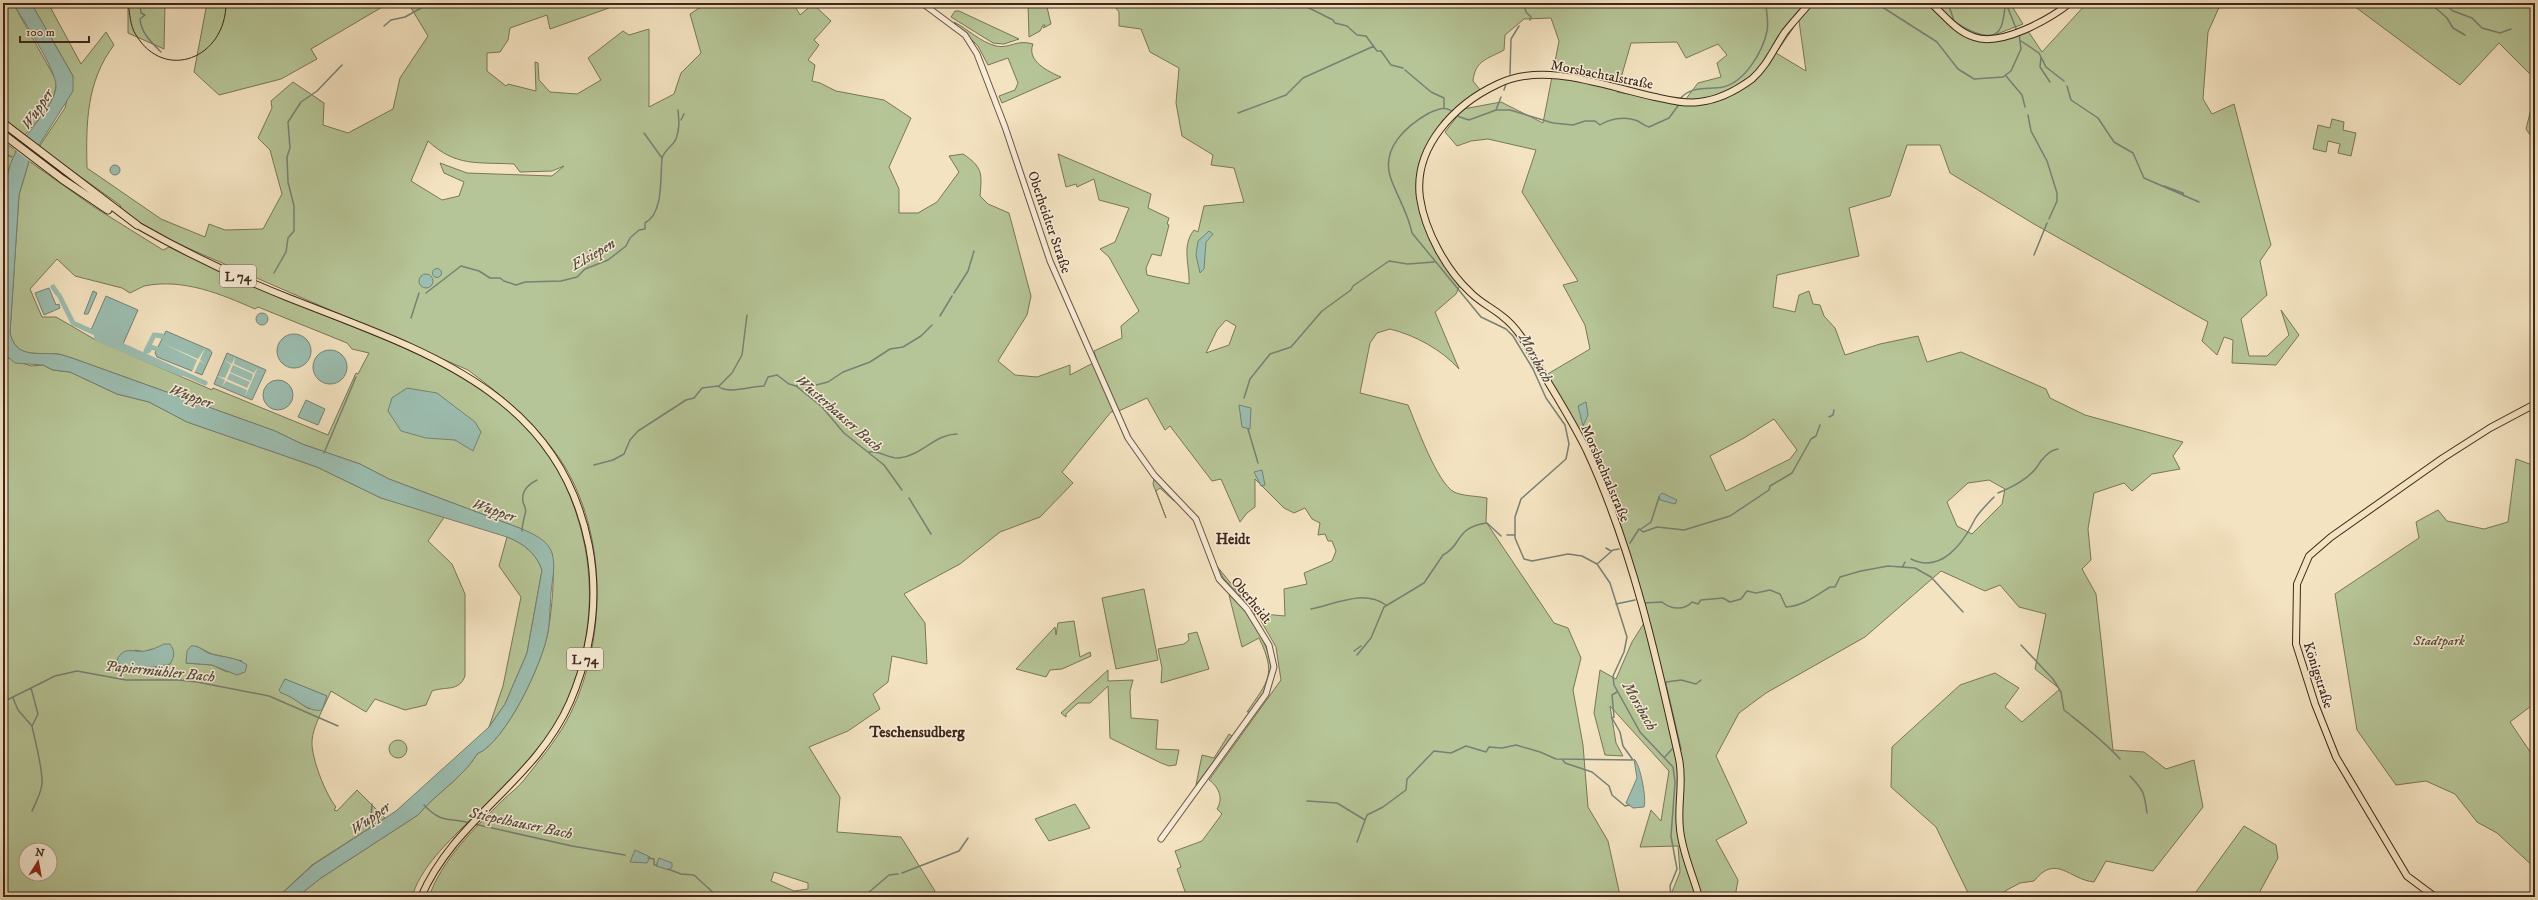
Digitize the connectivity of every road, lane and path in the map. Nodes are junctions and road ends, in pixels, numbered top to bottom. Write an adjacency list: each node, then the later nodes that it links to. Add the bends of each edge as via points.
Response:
1 (922, 3): 9 (street, Oberheidter Straße, via 965,35 977,54 1057,279 1123,429)
2 (1810, 3): 12 (main road, Morsbachtalstraße, via 1752,79 1712,99 1694,103 1680,101 1566,77 1540,75 1503,81 1455,113 1431,144 1421,163 1419,185 1424,214 1438,247 1472,295 1505,318 1519,333 1589,457 1628,559 1680,767 1680,828)
3 (1931, 3): 4 (main road, via 1950,22 1974,38 1991,39 2021,31 2048,19)
4 (2070, 3)
5 (3, 123): 7 (highway, L 74)
6 (3, 134): 7 (highway, L 74, via 80,192)
7 (137, 225): 11 (main road, L 74, via 249,281 402,342 449,365 488,389 520,416 542,442 559,467 579,510 590,557 593,611 588,647 573,694 554,734 536,759 449,849 434,870)
8 (2535, 404): 13 (main road, Königstraße, via 2470,441 2330,537 2309,556 2297,584 2296,644 2314,704 2336,757 2407,876)
9 (1144, 462): 10 (street, Oberheidt, via 1196,519 1219,579 1248,609 1260,628 1272,653 1274,667 1266,694)
10 (1161, 839)
11 (421, 897)
12 (1699, 897)
13 (2435, 897)

